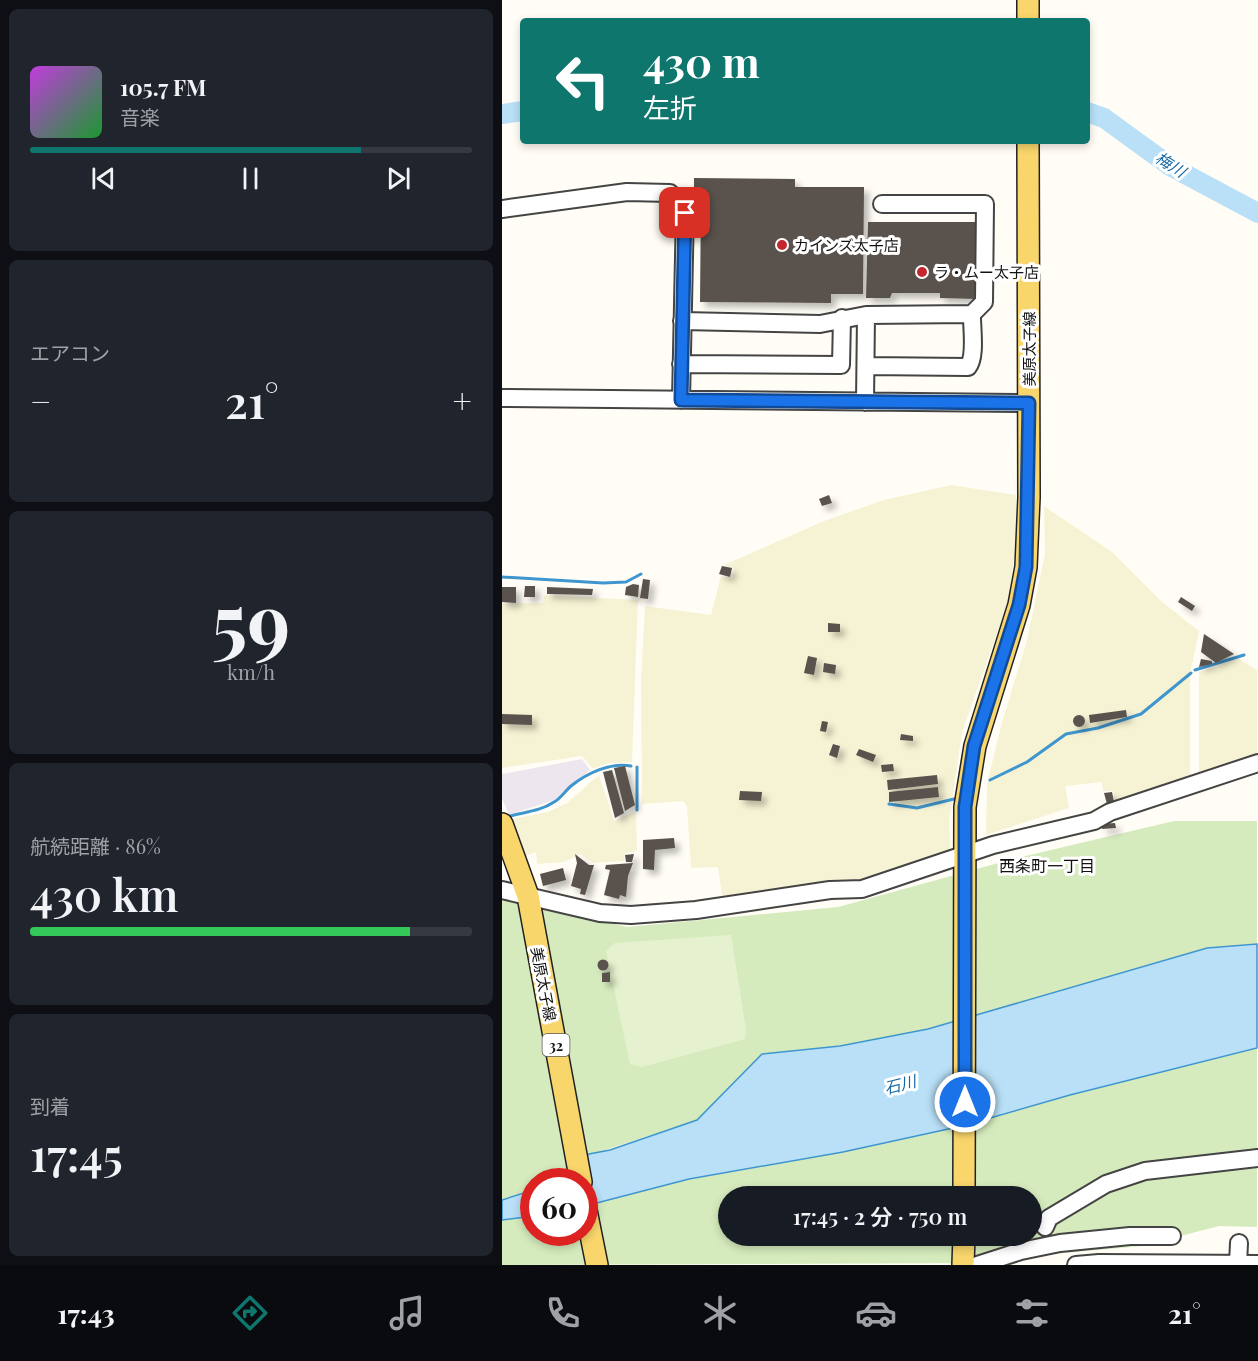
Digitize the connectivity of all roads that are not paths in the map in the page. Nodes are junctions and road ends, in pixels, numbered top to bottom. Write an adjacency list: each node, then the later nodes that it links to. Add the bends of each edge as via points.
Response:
1 (1028, 0): 2 (main road)
2 (1028, 18)
3 (1028, 144): 15 (main road, 美原太子線)
4 (883, 204): 7 (street, via 985,204 984,302)
5 (502, 209): 9 (street, via 627,192 674,195 685,208)
6 (866, 315): 7 (street); 8 (street); 11 (street)
7 (970, 316): 11 (street, via 972,362 968,367)
8 (842, 318): 9 (street, via 820,324); 10 (street, via 841,365)
9 (682, 321): 10 (street)
10 (681, 364): 13 (street)
11 (866, 366): 14 (street)
12 (502, 398): 13 (street)
13 (681, 400): 14 (street)
14 (865, 402): 15 (street)
15 (1029, 403): 18 (main road, 美原太子線, via 1026,567 1019,605 974,746 965,807)
16 (1258, 763): 18 (street, via 1110,812 1094,821 993,845)
17 (502, 824): 20 (main road, 美原太子線 / 32)
18 (966, 860): 20 (street, via 862,889 830,890 696,910 614,915); 23 (main road, 美原太子線)
19 (502, 890): 20 (street)
20 (529, 902): 22 (main road, 美原太子線 / 32)
21 (1258, 1158): 24 (street, via 1176,1166 1116,1180 1049,1218)
22 (578, 1168)
23 (964, 1186)
24 (1045, 1227)
25 (1172, 1236): 32 (street, via 1060,1243)
26 (1239, 1243): 29 (street)
27 (593, 1246): 31 (main road)
28 (1099, 1264): 29 (street); 33 (street)
29 (1245, 1264): 30 (street)
30 (1258, 1264)
31 (597, 1265)
32 (977, 1265)
33 (1076, 1265)

